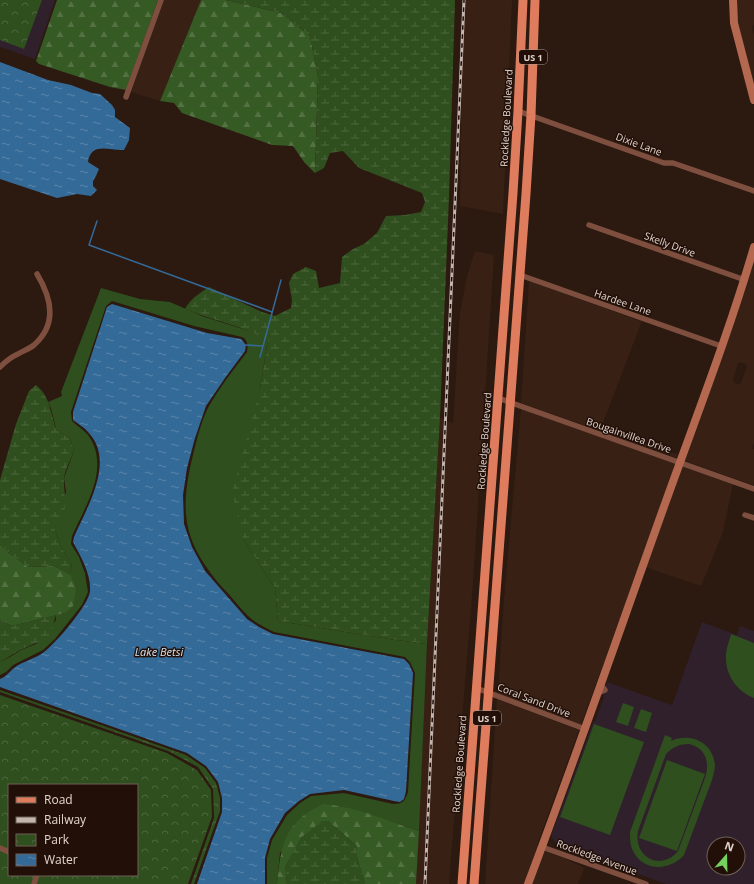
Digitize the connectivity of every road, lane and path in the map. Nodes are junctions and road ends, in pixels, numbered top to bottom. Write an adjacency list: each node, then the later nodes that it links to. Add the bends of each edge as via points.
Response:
1 (160, 0): 5 (street)
2 (523, 0): 7 (main road, Rockledge Boulevard / US 1)
3 (535, 0): 8 (main road, US 1)
4 (733, 0): 6 (street, via 734,23)
5 (126, 96)
6 (754, 100)
7 (518, 111): 8 (street, Dixie Lane); 12 (main road, Rockledge Boulevard / US 1)
8 (531, 115): 9 (street, Dixie Lane, via 664,163 673,163); 14 (main road, US 1)
9 (754, 191)
10 (589, 225): 15 (street, Skelly Drive)
11 (754, 248): 15 (street)
12 (509, 254): 14 (main road, via 514,268); 18 (main road, Rockledge Boulevard / US 1)
13 (37, 274): 17 (street, via 48,295 48,325 34,345)
14 (520, 275): 16 (street, Hardee Lane); 19 (main road, US 1)
15 (744, 280): 16 (street)
16 (721, 346): 20 (street)
17 (0, 367)
18 (498, 398): 19 (street, Bougainvillea Drive); 24 (main road, Rockledge Boulevard / US 1)
19 (510, 402): 20 (street, Bougainvillea Drive); 25 (main road, US 1)
20 (680, 462): 21 (street, Bougainvillea Drive); 30 (street)
21 (754, 489)
22 (745, 515): 23 (street)
23 (754, 518)
24 (488, 528): 25 (main road); 26 (main road, Rockledge Boulevard / US 1)
25 (499, 550): 27 (main road, US 1)
26 (485, 567): 27 (main road); 28 (main road, Rockledge Boulevard / US 1)
27 (496, 586): 29 (main road, US 1)
28 (476, 688): 29 (street, Coral Sand Drive); 31 (main road, Rockledge Boulevard / US 1)
29 (488, 693): 30 (street, Coral Sand Drive); 32 (main road, US 1)
30 (585, 729): 35 (street)
31 (470, 776): 32 (main road); 33 (main road, Rockledge Boulevard / US 1)
32 (480, 802): 34 (main road, US 1)
33 (468, 805): 34 (main road, via 474,812); 36 (main road, Rockledge Boulevard / US 1)
34 (479, 826): 37 (main road, US 1)
35 (542, 847): 38 (street); 39 (street, Rockledge Avenue)
36 (462, 884)
37 (474, 884)
38 (528, 884)
39 (646, 884)

